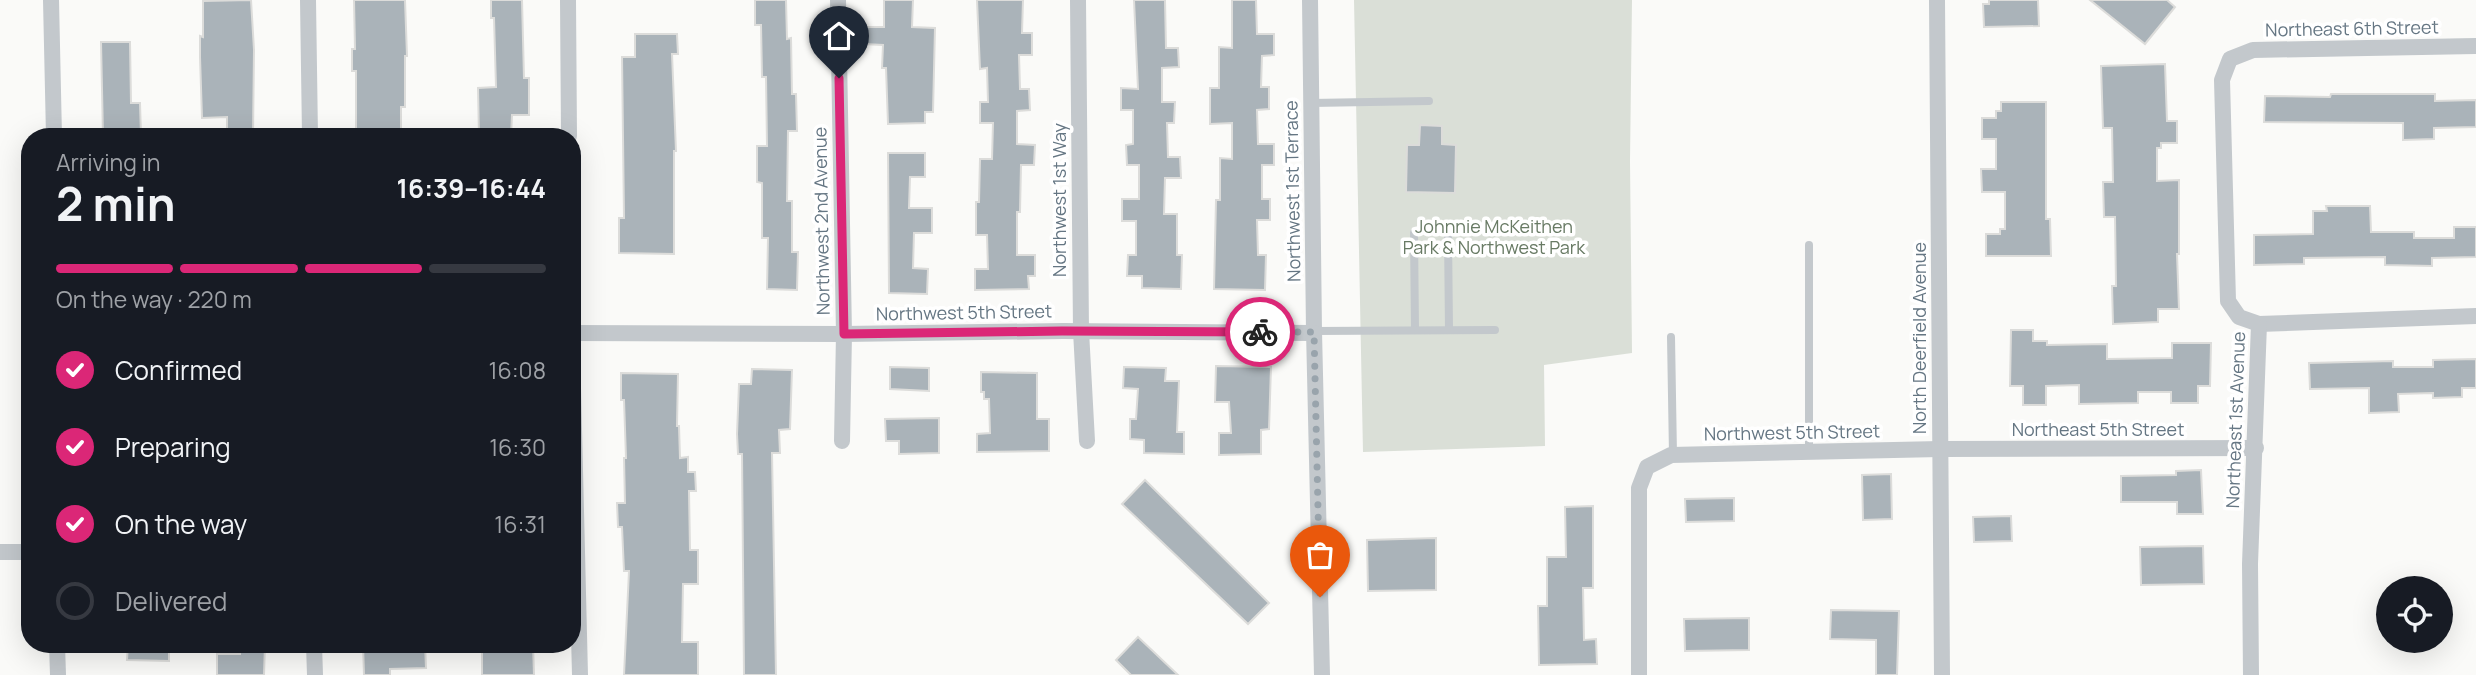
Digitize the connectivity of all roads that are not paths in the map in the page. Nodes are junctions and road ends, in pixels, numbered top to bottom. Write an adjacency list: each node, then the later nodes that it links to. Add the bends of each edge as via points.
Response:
1 (51, 0): 12 (street)
2 (308, 0): 13 (street)
3 (568, 0): 14 (street)
4 (838, 0): 26 (street, Northwest 2nd Avenue)
5 (1078, 0): 23 (street, Northwest 1st Way)
6 (1310, 0): 11 (street, Northwest 1st Terrace)
7 (1937, 0): 31 (street, North Deerfield Avenue)
8 (2476, 46): 9 (street, Northeast 6th Street, via 2253,50)
9 (2230, 59): 19 (street, Northeast 1st Avenue, via 2222,80 2228,301 2239,317)
10 (1429, 101): 11 (lane)
11 (1311, 103): 24 (street, Northwest 1st Terrace)
12 (54, 128)
13 (310, 128)
14 (569, 128)
15 (1415, 233): 20 (lane)
16 (1448, 233): 21 (lane)
17 (1809, 245): 32 (lane)
18 (2476, 316): 19 (street)
19 (2259, 324): 30 (street, Northeast 1st Avenue)
20 (1415, 330): 21 (lane); 24 (lane)
21 (1449, 330): 22 (lane)
22 (1495, 330)
23 (1081, 331): 24 (street, Northwest 5th Street); 26 (street, Northwest 5th Street); 29 (street, Northwest 1st Way)
24 (1314, 332): 42 (street, Northwest 1st Terrace)
25 (581, 333): 26 (street, Northwest 5th Street)
26 (844, 334): 28 (street, Northwest 2nd Avenue)
27 (1671, 337): 33 (lane)
28 (842, 441)
29 (1087, 441)
30 (2256, 448): 31 (street, Northeast 5th Street); 45 (street, Northeast 1st Avenue)
31 (1940, 449): 32 (street, Northwest 5th Street); 44 (street, North Deerfield Avenue)
32 (1809, 452): 33 (street, Northwest 5th Street)
33 (1673, 455): 43 (street, Northwest 5th Street, via 1647,467 1639,488)
34 (0, 552): 35 (street)
35 (21, 552)
36 (57, 653): 39 (street)
37 (314, 653): 40 (street)
38 (579, 653): 41 (street)
39 (58, 675)
40 (315, 675)
41 (580, 675)
42 (1322, 675)
43 (1639, 675)
44 (1942, 675)
45 (2251, 675)

